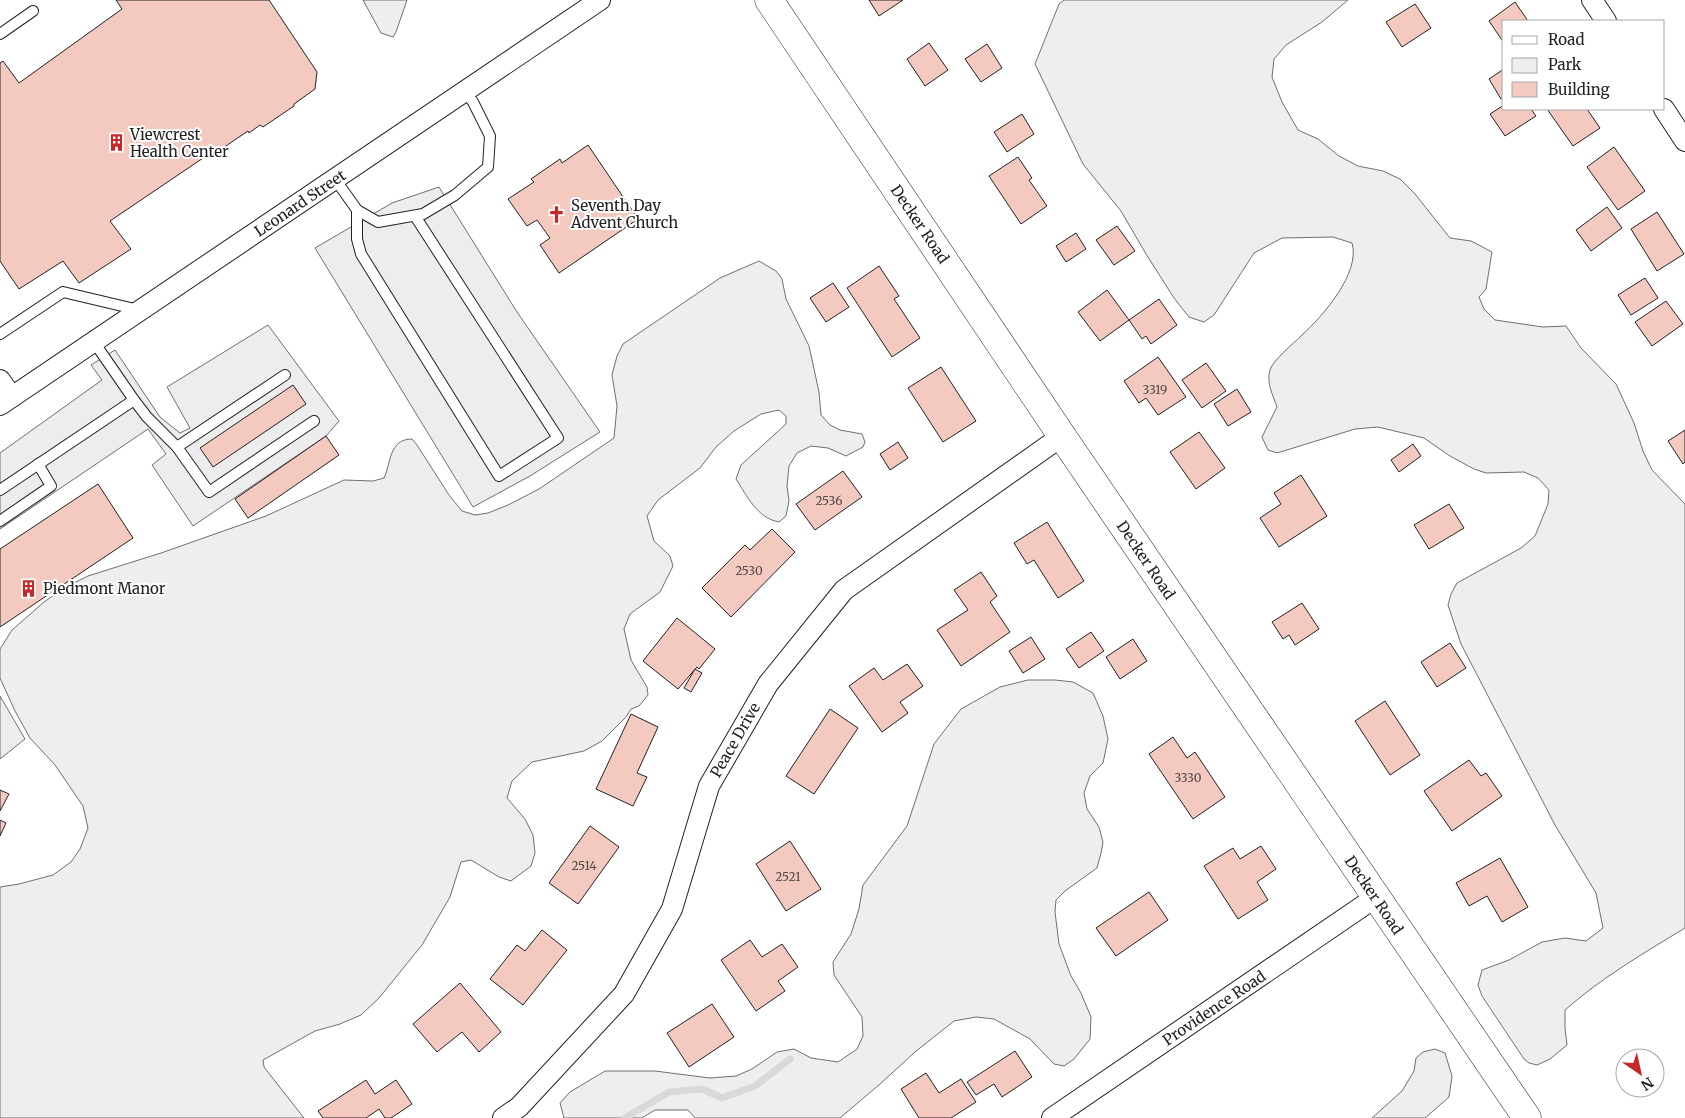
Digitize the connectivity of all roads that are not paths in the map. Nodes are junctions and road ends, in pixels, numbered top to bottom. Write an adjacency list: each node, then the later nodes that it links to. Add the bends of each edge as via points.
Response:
1 (600, 0): 7 (street, Leonard Street)
2 (769, 0): 21 (street, Decker Road)
3 (1592, 0): 5 (street)
4 (33, 11): 6 (lane)
5 (1605, 20)
6 (0, 34)
7 (465, 90): 10 (street, Leonard Street); 12 (lane, via 490,136 488,167 455,195)
8 (1665, 110): 9 (street)
9 (1685, 141)
10 (335, 179): 11 (lane); 13 (street, Leonard Street)
11 (357, 210): 12 (lane, via 378,222); 12 (lane, via 357,239 361,254 499,476 558,438)
12 (415, 216)
13 (140, 310): 14 (lane, via 63,292); 15 (street, Leonard Street)
14 (0, 334)
15 (94, 342): 18 (lane); 19 (street, Leonard Street)
16 (285, 375): 22 (lane)
17 (0, 380): 19 (street)
18 (134, 400): 22 (lane); 23 (lane)
19 (6, 401)
20 (314, 421): 22 (lane, via 209,492)
21 (1062, 436): 26 (street, Decker Road); 27 (street, Peace Drive, via 844,590 768,684 709,786 672,909 624,994)
22 (177, 447)
23 (38, 464): 24 (lane); 25 (lane, via 51,486)
24 (0, 490)
25 (0, 521)
26 (1376, 898): 28 (street, Providence Road); 29 (street, Decker Road)
27 (517, 1114)
28 (1052, 1118)
29 (1527, 1118)

